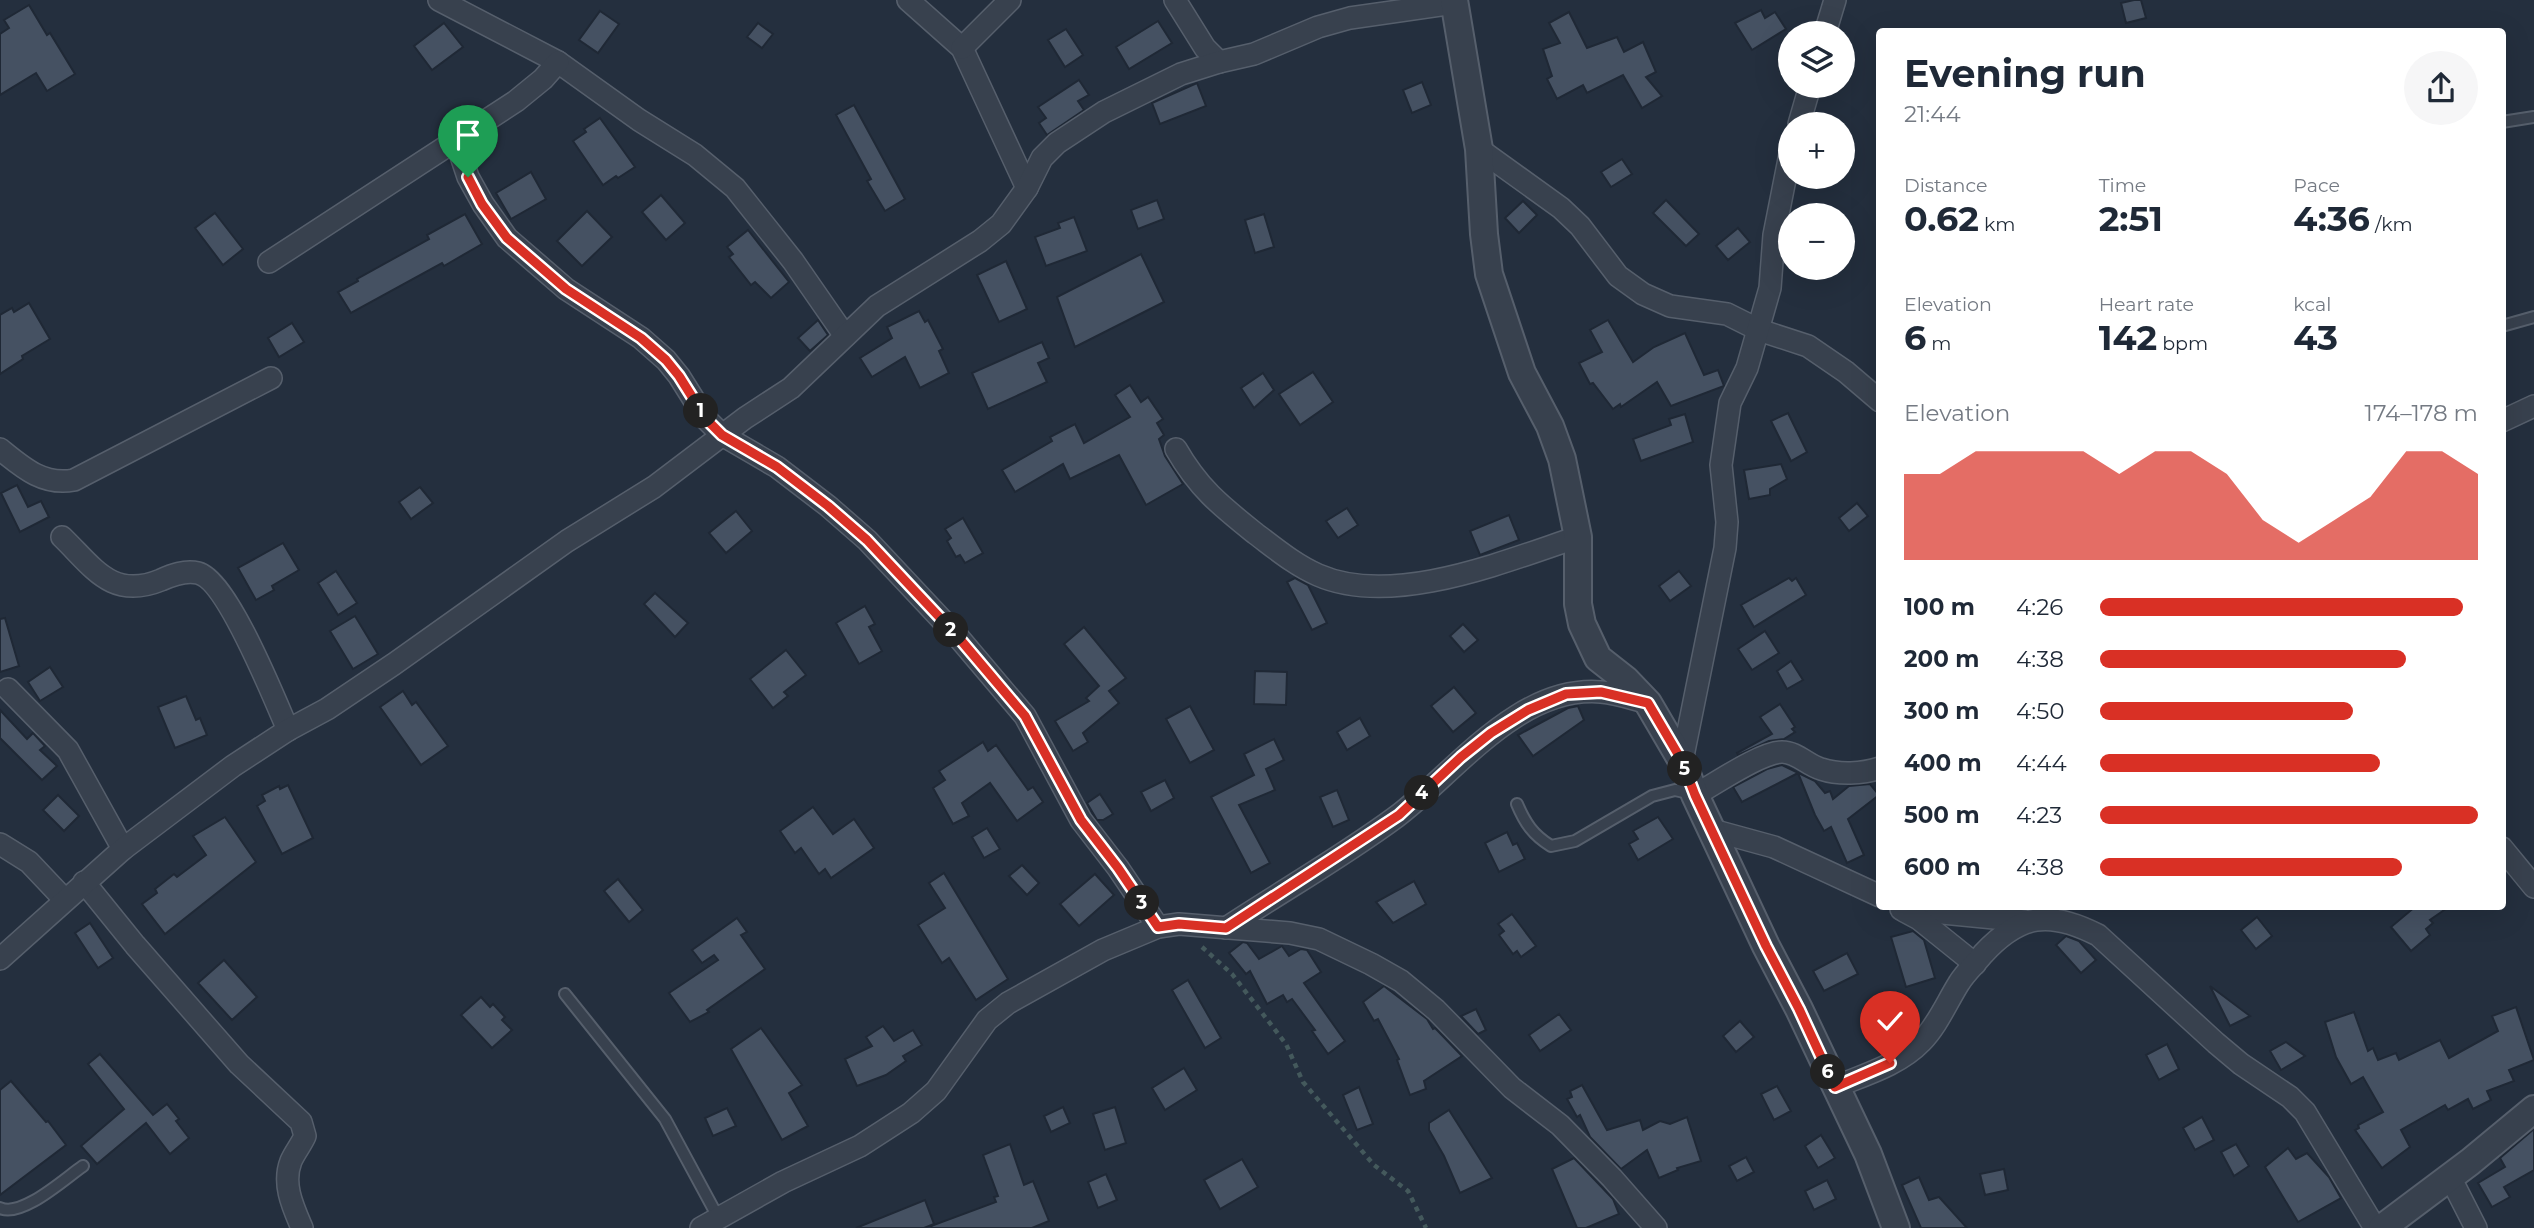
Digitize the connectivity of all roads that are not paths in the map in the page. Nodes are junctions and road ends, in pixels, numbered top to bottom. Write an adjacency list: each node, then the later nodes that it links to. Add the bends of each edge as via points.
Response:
1 (439, 0): 9 (street)
2 (908, 0): 8 (street)
3 (1010, 0): 8 (street)
4 (1175, 0): 10 (street)
5 (1835, 0): 7 (street)
6 (1454, 1): 10 (street, via 1350,18 1254,54); 14 (street)
7 (1829, 21)
8 (962, 48): 15 (street)
9 (558, 62): 13 (street, via 516,101); 21 (street, via 695,155 735,188)
10 (1219, 62): 15 (street, via 1181,74 1104,112 1049,151)
11 (2534, 117): 12 (lane)
12 (2506, 121)
13 (456, 141): 17 (street); 26 (street, via 482,204 507,238 566,289 666,360)
14 (1479, 149): 20 (street, via 1561,208 1618,276 1643,294 1670,306 1727,314); 30 (street, via 1489,274 1522,373 1562,458)
15 (1027, 188): 21 (street, via 1001,224 981,242 877,306)
16 (1783, 189): 20 (street, via 1770,288)
17 (269, 261)
18 (2534, 317): 19 (lane)
19 (2506, 325)
20 (1759, 330): 23 (street, via 1808,346); 34 (street, via 1730,403 1721,466 1725,548)
21 (845, 336): 26 (street, via 791,388)
22 (271, 378): 27 (street, via 74,480 61,483 24,470)
23 (1876, 395)
24 (2534, 406): 25 (street)
25 (2506, 419)
26 (722, 435): 33 (street, via 654,487 567,541 394,664); 49 (street, via 777,467 828,506 867,540 959,638 1025,716 1081,820)
27 (0, 449)
28 (1176, 449): 30 (street, via 1209,496 1291,561 1352,585 1424,582 1461,575)
29 (62, 537): 33 (street, via 100,574 122,586 148,585 185,572 210,580 228,604)
30 (1578, 537): 32 (street, via 1578,604 1590,643 1598,658)
31 (8, 689): 40 (street, via 68,750)
32 (1648, 703): 34 (street); 50 (street, via 1601,692 1566,694 1528,710 1461,757 1399,815)
33 (288, 730): 40 (street)
34 (1682, 761): 36 (street)
35 (1876, 769): 36 (street, via 1846,773 1821,769 1781,752)
36 (1695, 795): 37 (lane, via 1675,790 1652,796 1575,841 1551,846 1536,837); 38 (street)
37 (1517, 804)
38 (1712, 830): 44 (street, via 1773,847); 54 (street)
39 (0, 844): 45 (street, via 29,862)
40 (123, 849): 42 (street)
41 (2506, 853): 43 (street)
42 (84, 882): 45 (street); 60 (street, via 239,1064 301,1122 305,1136 291,1161 288,1183)
43 (2534, 887)
44 (1876, 895)
45 (64, 899): 51 (street)
46 (1903, 910): 52 (street)
47 (1918, 910): 48 (street)
48 (2025, 921): 52 (street, via 1996,940); 63 (street, via 2043,918 2098,935 2241,1064 2290,1097 2313,1123)
49 (1169, 926): 50 (street); 59 (street, via 1104,950 1008,1003 987,1020 936,1091 911,1113 860,1146 783,1182)
50 (1226, 928): 61 (street, via 1318,939 1401,981 1436,1010 1511,1088 1560,1125)
51 (0, 958)
52 (1975, 964): 54 (street, via 1922,1041 1890,1063)
53 (565, 994): 59 (lane, via 664,1119)
54 (1835, 1087): 62 (street, via 1868,1154)
55 (2534, 1109): 57 (street)
56 (83, 1166): 58 (lane, via 24,1207)
57 (2450, 1177): 64 (street); 65 (street)
58 (0, 1208)
59 (710, 1224)
60 (302, 1228)
61 (1656, 1228)
62 (1896, 1228)
63 (2375, 1228)
64 (2382, 1228)
65 (2476, 1228)

